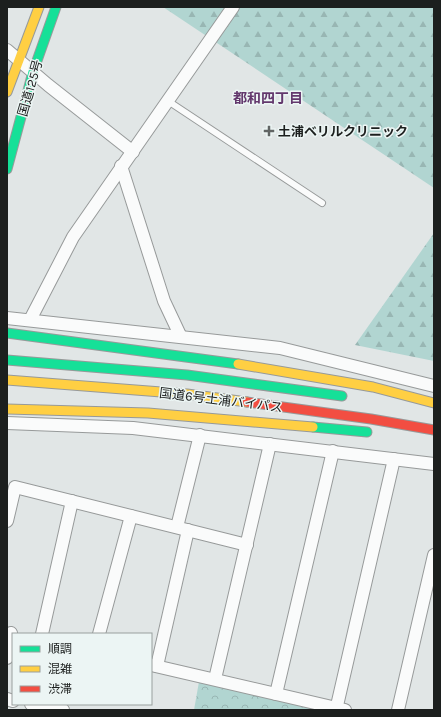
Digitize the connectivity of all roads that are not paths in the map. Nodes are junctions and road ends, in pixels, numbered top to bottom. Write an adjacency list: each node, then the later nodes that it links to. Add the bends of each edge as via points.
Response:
1 (39, 7): 5 (highway, 国道125号)
2 (56, 7): 6 (highway, 国道125号)
3 (233, 7): 8 (street)
4 (7, 50): 5 (street)
5 (18, 59): 6 (street); 7 (highway, 国道125号)
6 (33, 72): 9 (street); 11 (highway, 国道125号)
7 (7, 92)
8 (168, 101): 9 (street); 12 (lane)
9 (132, 152): 10 (street)
10 (121, 166): 14 (street, via 73,237); 16 (street, via 164,301)
11 (7, 169)
12 (322, 202)
13 (7, 318): 14 (street)
14 (30, 320): 16 (street)
15 (7, 333): 21 (highway, via 142,349 314,376 382,389)
16 (180, 335): 19 (street, via 280,348)
17 (7, 360): 20 (highway, 国道6号土浦バイパス, via 187,375)
18 (7, 380): 26 (highway, 国道6号土浦バイパス, via 187,394)
19 (434, 386)
20 (349, 397)
21 (434, 403)
22 (400, 404): 24 (highway)
23 (7, 409): 26 (highway, via 148,413 312,428 379,431)
24 (434, 410)
25 (7, 423): 28 (street, via 133,428)
26 (420, 428): 27 (highway, 国道6号土浦バイパス)
27 (434, 430)
28 (200, 435): 29 (street); 36 (street)
29 (270, 444): 30 (street); 37 (street)
30 (333, 452): 31 (street); 45 (street)
31 (394, 459): 32 (street); 47 (street)
32 (434, 464)
33 (72, 501): 34 (street); 35 (street, via 15,487); 40 (street)
34 (131, 516): 36 (street); 41 (street)
35 (7, 521)
36 (182, 529): 37 (street); 43 (street)
37 (247, 545): 44 (street)
38 (434, 555): 49 (street)
39 (12, 633): 42 (street)
40 (42, 633)
41 (99, 633)
42 (7, 658)
43 (154, 665): 44 (street)
44 (215, 679): 45 (street)
45 (276, 694): 47 (street)
46 (36, 705): 48 (street)
47 (339, 709)
48 (63, 710)
49 (398, 710)

